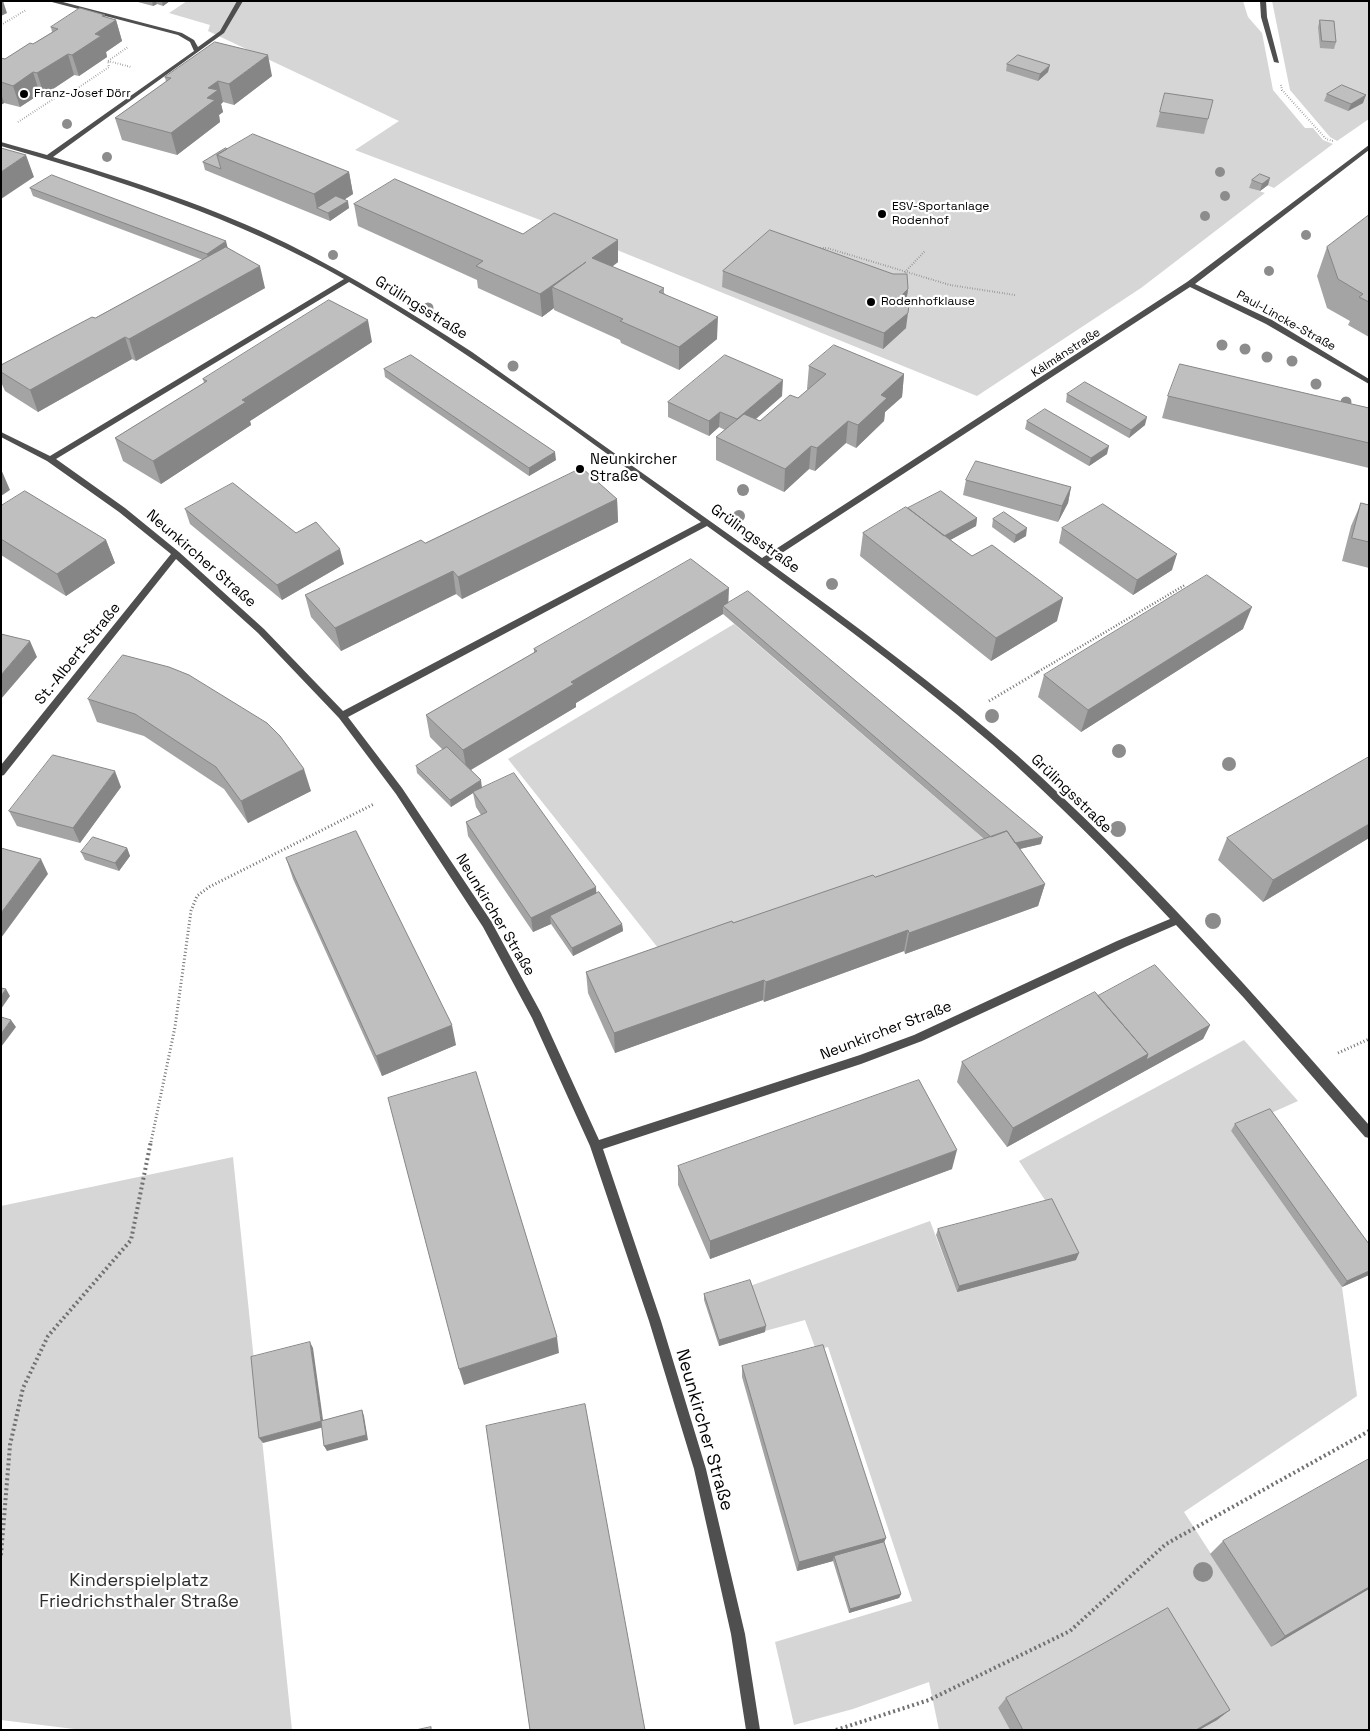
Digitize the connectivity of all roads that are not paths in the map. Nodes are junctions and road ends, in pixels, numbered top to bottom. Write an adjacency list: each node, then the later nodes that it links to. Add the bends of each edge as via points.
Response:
1 (51, 1): 4 (street, via 157,28 192,41)
2 (240, 1): 4 (street, via 222,32)
3 (1262, 1): 5 (street)
4 (197, 51): 8 (street)
5 (1277, 62)
6 (1, 144): 8 (street, Grülingsstraße)
7 (1369, 147): 10 (street, Kálmánstraße)
8 (48, 157): 9 (street, Grülingsstraße, via 188,203 286,246)
9 (349, 279): 13 (street); 14 (street, Grülingsstraße, via 459,348)
10 (1190, 284): 11 (street, Paul-Lincke-Straße, via 1269,322); 16 (street, Kálmánstraße)
11 (1369, 382)
12 (1, 434): 13 (street, Neunkircher Straße)
13 (50, 459): 15 (street, Neunkircher Straße, via 122,510)
14 (707, 522): 16 (street, Grülingsstraße); 17 (street)
15 (176, 554): 17 (street, Neunkircher Straße, via 261,631); 18 (street, St.-Albert-Straße)
16 (763, 561): 19 (street, Grülingsstraße, via 965,716 1041,783)
17 (342, 716): 21 (street, Neunkircher Straße, via 399,791 487,924 537,1016)
18 (1, 772)
19 (1177, 920): 20 (street, Grülingsstraße); 21 (street, Neunkircher Straße, via 918,1038)
20 (1369, 1133)
21 (596, 1146): 22 (street, Neunkircher Straße, via 655,1321 700,1469 738,1634)
22 (753, 1730)

